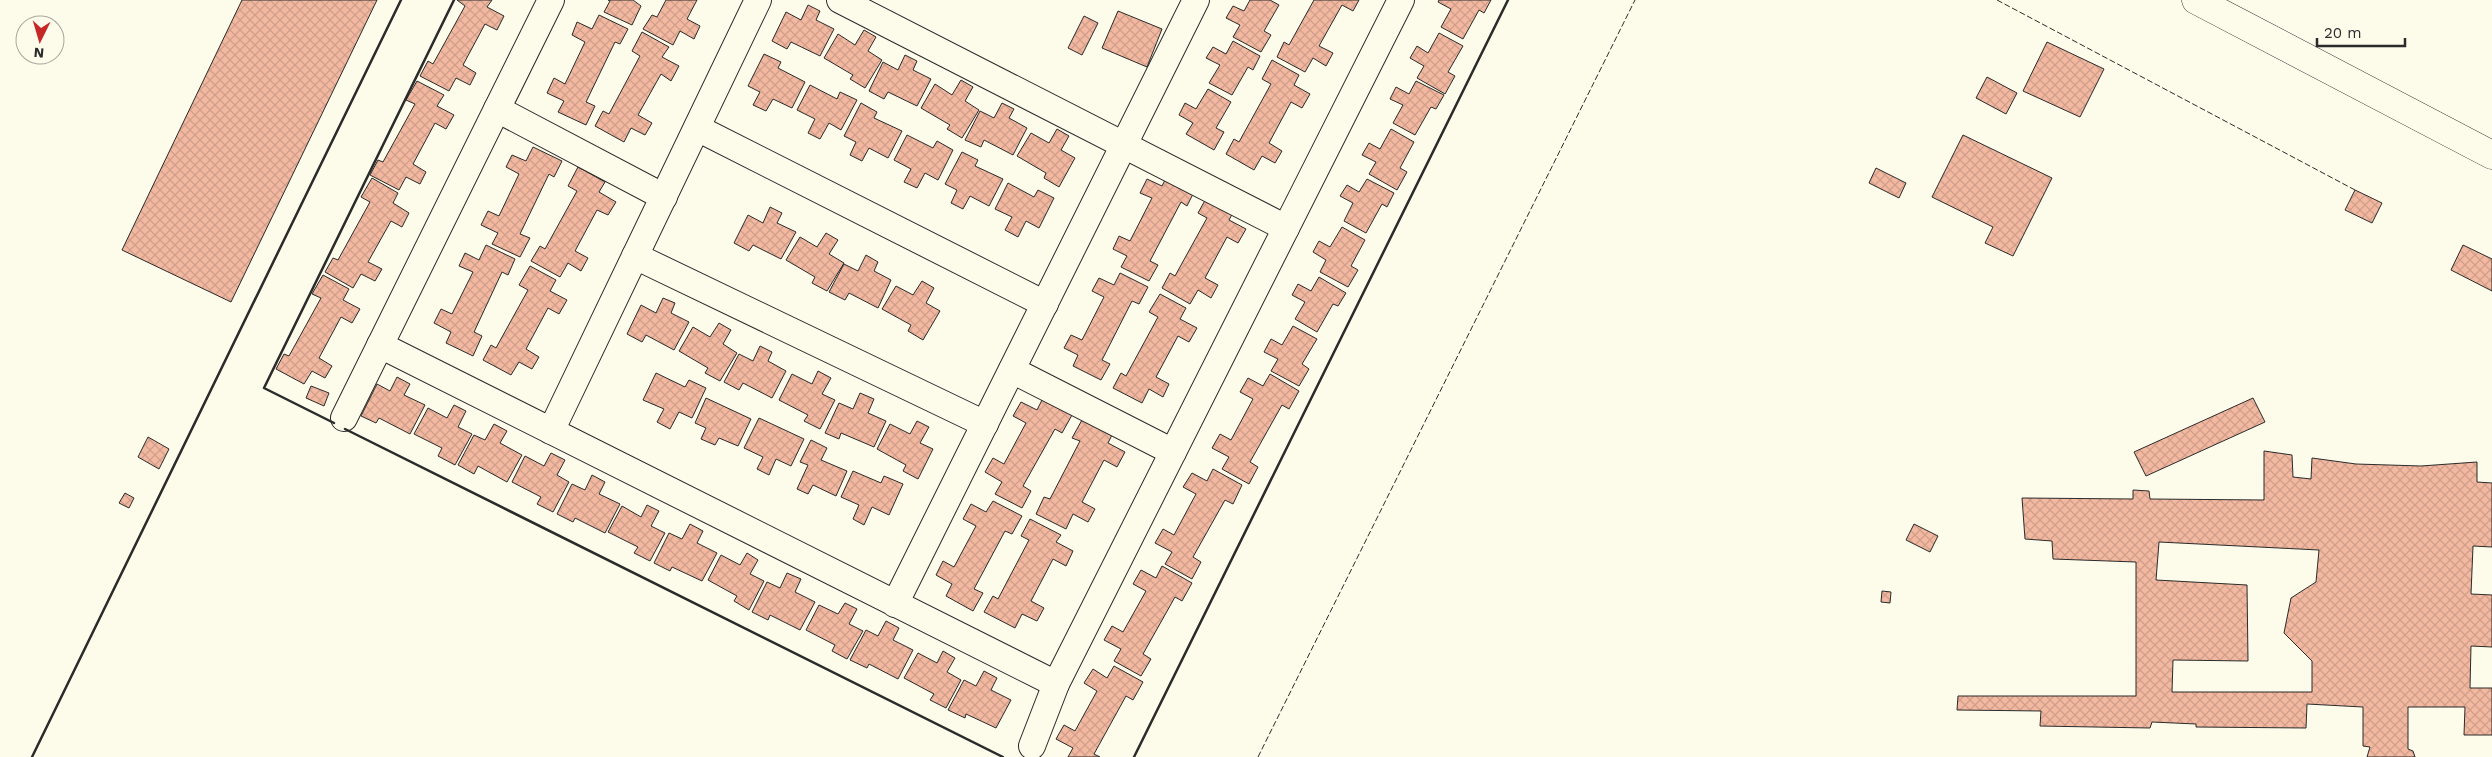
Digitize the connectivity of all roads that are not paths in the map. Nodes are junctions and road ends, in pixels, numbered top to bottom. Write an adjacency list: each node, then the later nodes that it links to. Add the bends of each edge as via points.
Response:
1 (551, 0): 7 (street)
2 (758, 0): 8 (street)
3 (840, 0): 9 (street)
4 (1196, 0): 9 (street)
5 (1401, 0): 12 (street)
6 (2196, 0): 10 (highway)
7 (497, 109): 11 (street); 15 (street)
8 (697, 128): 11 (street); 14 (street)
9 (1124, 146): 12 (street); 14 (street)
10 (2492, 155)
11 (664, 197): 13 (street)
12 (1286, 228): 20 (street)
13 (635, 256): 18 (street); 19 (street)
14 (1044, 304): 16 (street)
15 (380, 345): 17 (street); 19 (street)
16 (1012, 370): 18 (street); 20 (street)
17 (344, 418)
18 (985, 424): 21 (street)
19 (551, 431): 21 (street)
20 (1173, 452): 22 (street)
21 (896, 604): 22 (street)
22 (1056, 684): 23 (street)
23 (1032, 746)

